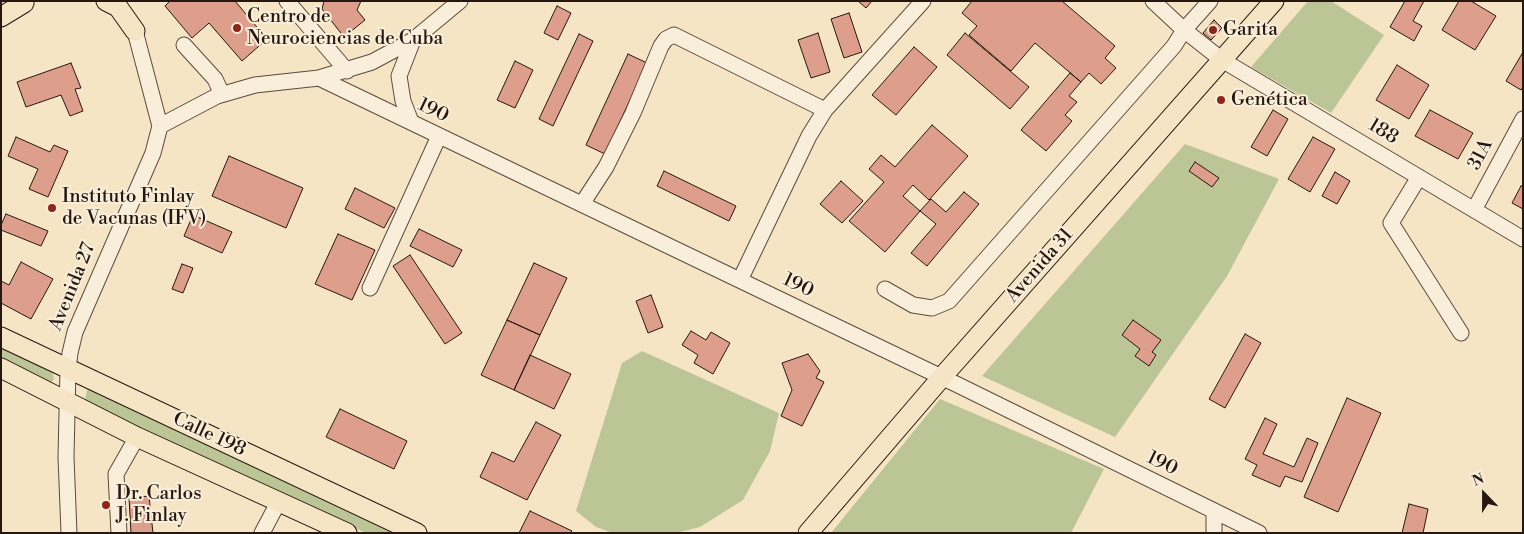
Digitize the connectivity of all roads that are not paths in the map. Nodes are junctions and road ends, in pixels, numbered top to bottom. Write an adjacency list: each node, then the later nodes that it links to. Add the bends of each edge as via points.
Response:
1 (2, 1): 10 (main road)
2 (106, 1): 13 (main road, via 118,7)
3 (128, 1): 13 (main road)
4 (287, 1): 17 (street)
5 (460, 1): 14 (street)
6 (923, 1): 20 (street)
7 (1153, 1): 12 (street, 188)
8 (1210, 1): 12 (street)
9 (1274, 1): 16 (main road, Avenida 31)
10 (25, 2): 11 (main road)
11 (1, 17)
12 (1184, 30): 16 (street, 188); 31 (street, via 1174,46 949,301 932,308 913,305)
13 (135, 31): 23 (street)
14 (413, 40): 17 (street, via 372,62); 22 (street, via 399,76 402,101)
15 (184, 44): 19 (street, via 215,79)
16 (1222, 60): 25 (street, 188); 36 (main road, Avenida 31)
17 (347, 70): 18 (street)
18 (319, 78): 19 (street, via 255,85); 22 (street, 190)
19 (222, 94): 23 (street)
20 (825, 110): 26 (street, via 674,35 660,46 606,167); 29 (street, via 809,136)
21 (1523, 119): 27 (street, 31A)
22 (411, 122): 24 (street, 190)
23 (160, 126): 35 (street, Avenida 27, via 153,154 75,332)
24 (439, 136): 26 (street, 190); 30 (street)
25 (1418, 177): 27 (street, 188); 32 (street, via 1391,223)
26 (582, 204): 29 (street, 190)
27 (1474, 210): 28 (street, 188)
28 (1523, 239)
29 (740, 280): 36 (street, 190)
30 (370, 288)
31 (885, 289)
32 (1461, 333)
33 (1, 337): 35 (main road, Calle 198)
34 (1, 368): 37 (main road, Calle 198)
35 (68, 368): 37 (street, Avenida 27); 45 (main road, Calle 198)
36 (942, 378): 40 (street, 190); 46 (main road, Avenida 31)
37 (67, 403): 38 (main road, Calle 198); 41 (street, Avenida 27)
38 (137, 437): 39 (main road, Calle 198); 42 (street, via 116,474)
39 (279, 501): 43 (street); 44 (main road, Calle 198)
40 (1214, 512): 47 (street); 48 (street, 190)
41 (69, 533)
42 (119, 533)
43 (262, 533)
44 (347, 533)
45 (417, 533)
46 (808, 533)
47 (1214, 533)
48 (1259, 533)

